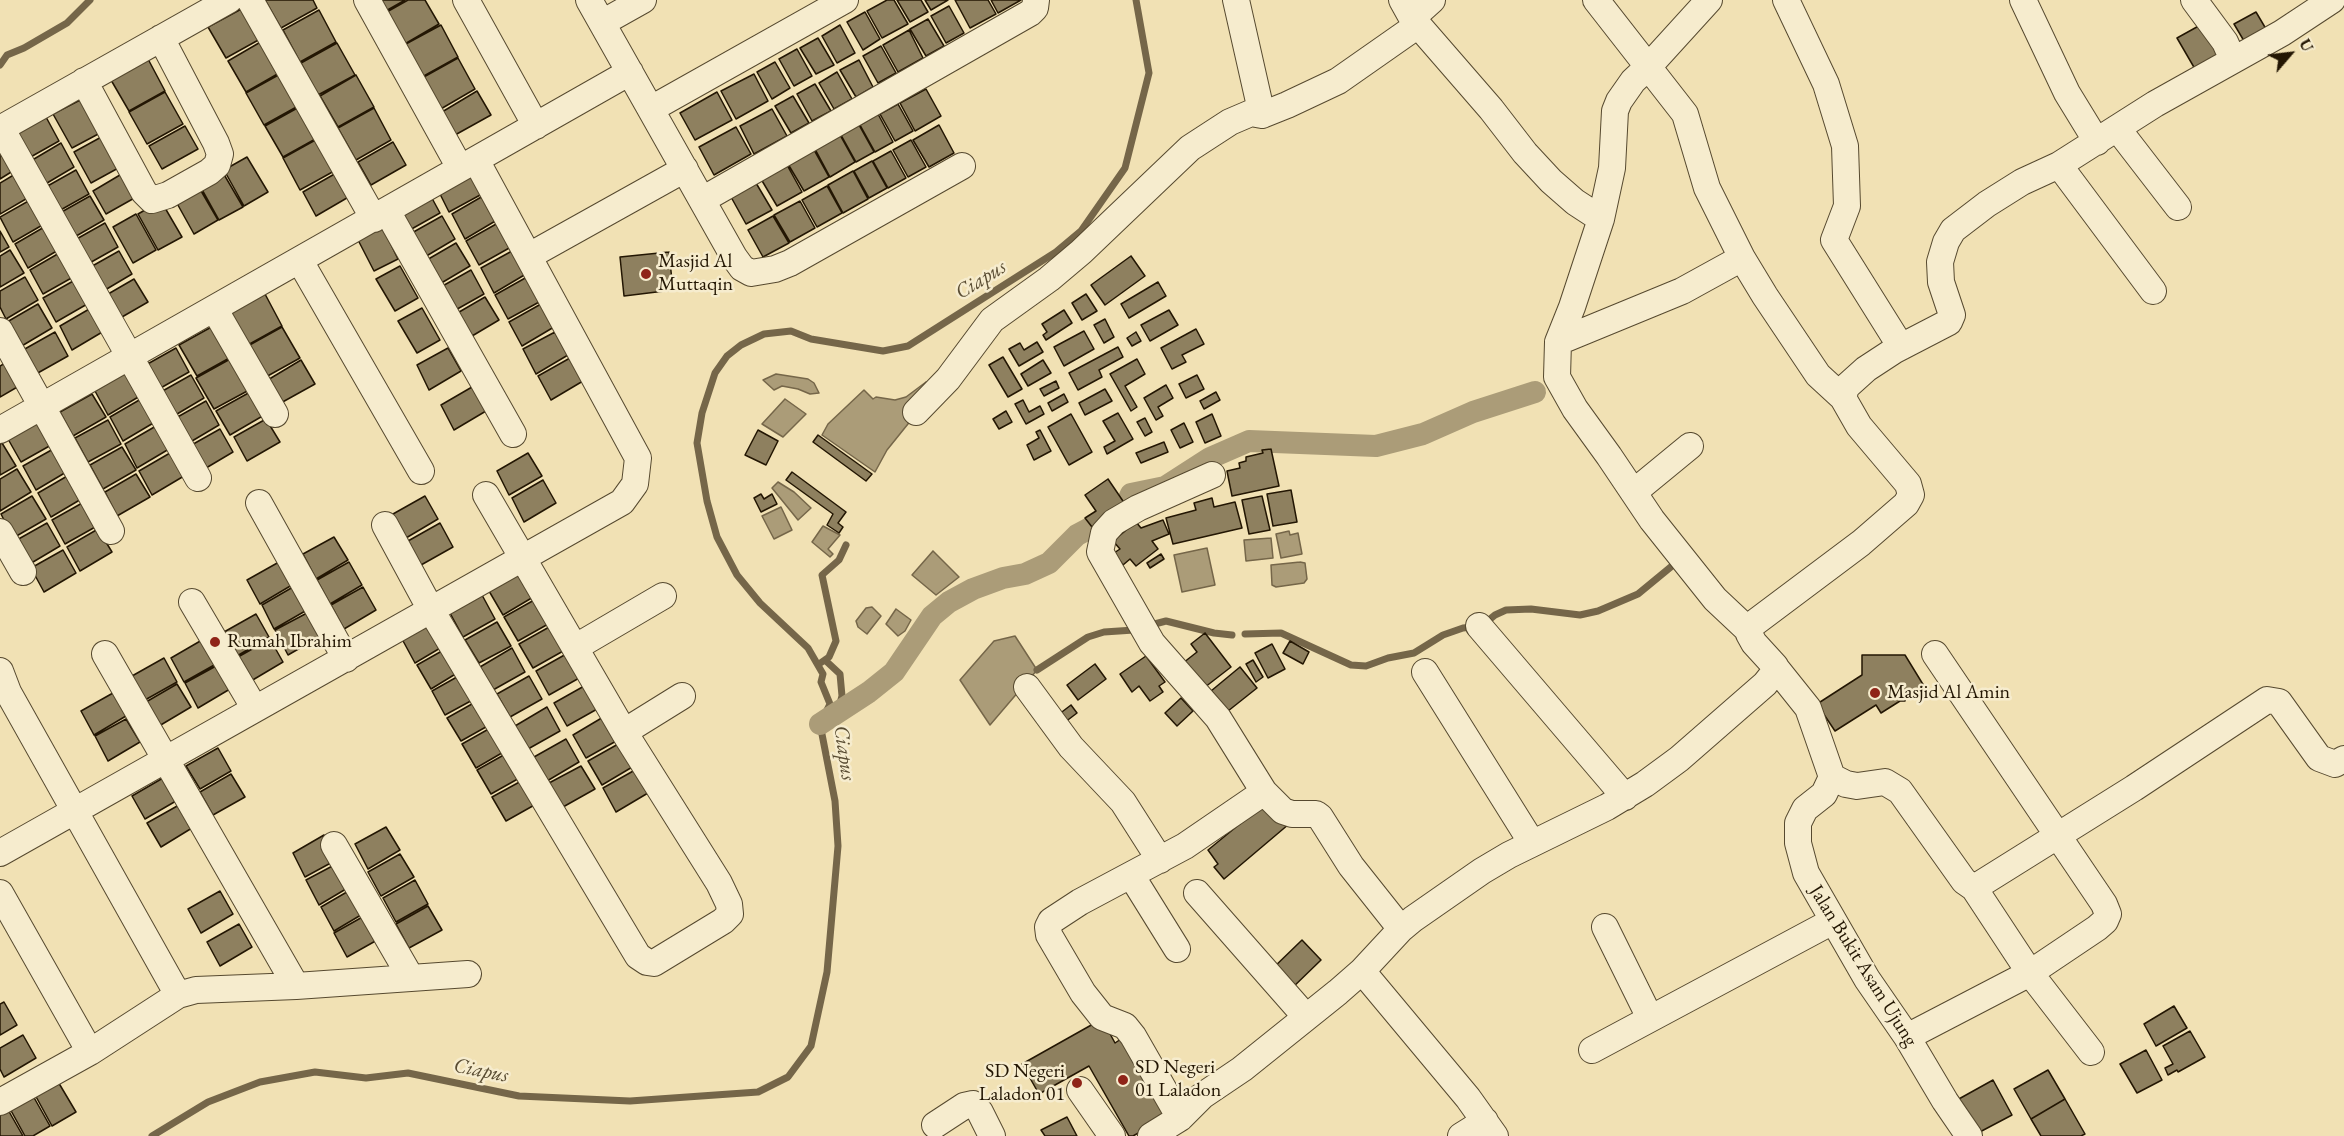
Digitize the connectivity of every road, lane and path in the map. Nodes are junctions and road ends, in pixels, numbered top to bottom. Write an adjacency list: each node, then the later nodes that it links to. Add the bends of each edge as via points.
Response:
1 (230, 0): 19 (street)
2 (250, 0): 35 (street)
3 (367, 0): 29 (street)
4 (466, 0): 26 (street)
5 (589, 0): 18 (street)
6 (643, 0): 18 (street)
7 (845, 0): 24 (street)
8 (1036, 0): 33 (street, via 1030,14)
9 (1236, 0): 25 (street)
10 (1432, 0): 17 (street)
11 (1596, 0): 21 (street)
12 (1709, 0): 21 (street)
13 (1786, 0): 44 (street, via 1826,84 1845,146 1847,206 1834,240)
14 (2023, 0): 28 (street, via 2067,93)
15 (2194, 0): 20 (street, via 2225,42)
16 (2332, 0): 20 (street)
17 (1411, 14): 25 (street, via 1338,81); 36 (street, via 1551,181)
18 (602, 23): 22 (street)
19 (161, 38): 23 (street); 23 (street, via 220,154 217,165 209,172 168,195 152,200 144,192)
20 (2233, 60): 28 (street)
21 (1649, 66): 36 (street, via 1624,92 1615,111 1612,168); 38 (street, via 1685,114 1707,188)
22 (630, 72): 24 (street); 26 (street)
23 (84, 81): 27 (street)
24 (651, 109): 32 (street)
25 (1262, 115): 48 (street, via 1251,113 1230,122 1190,148 1075,258 992,320 942,386)
26 (536, 126): 29 (street)
27 (1, 128): 45 (street)
28 (2107, 135): 30 (street); 34 (street)
29 (468, 164): 35 (street); 37 (street)
30 (2058, 165): 40 (street); 44 (street, via 2006,191 1953,230 1940,262 1951,319)
31 (962, 166): 33 (street, via 790,263 763,272 751,273 742,268)
32 (685, 169): 33 (street); 37 (street)
33 (702, 200)
34 (2178, 207)
35 (380, 215): 39 (street); 51 (street)
36 (1600, 219): 43 (street)
37 (529, 256): 62 (street, via 638,458 635,484 622,502)
38 (1742, 258): 43 (street, via 1682,291); 46 (street, via 1818,375)
39 (300, 261): 41 (street); 53 (street)
40 (2153, 291)
41 (215, 310): 45 (street); 49 (street)
42 (0, 331): 47 (street)
43 (1558, 342): 56 (street, via 1557,376 1575,409)
44 (1901, 347): 46 (street, via 1860,374 1846,387)
45 (131, 357): 47 (street); 55 (street)
46 (1843, 398): 68 (street, via 1863,431 1910,487 1911,495 1862,543 1765,613)
47 (42, 407): 50 (street); 60 (street)
48 (916, 412)
49 (275, 414)
50 (0, 430)
51 (513, 434)
52 (1690, 446): 56 (street)
53 (421, 471)
54 (1212, 475): 83 (street, via 1114,522 1104,533 1100,552 1152,643 1218,718)
55 (198, 478)
56 (1634, 492): 68 (street, via 1715,599)
57 (486, 495): 62 (street)
58 (259, 503): 72 (street)
59 (385, 525): 66 (street)
60 (111, 531)
61 (0, 532): 63 (street)
62 (524, 557): 66 (street); 69 (street)
63 (23, 572)
64 (663, 596): 69 (street)
65 (192, 602): 78 (street)
66 (431, 610): 72 (street); 79 (street, via 638,956 654,963 723,921 730,909 719,883)
67 (1479, 626): 84 (street)
68 (1748, 630): 73 (street)
69 (576, 647): 79 (street)
70 (105, 654): 81 (street)
71 (1935, 654): 86 (street)
72 (346, 658): 78 (street)
73 (1776, 668): 82 (street, via 1808,708); 84 (street, via 1765,684 1708,734)
74 (0, 671): 85 (street)
75 (1425, 672): 87 (street)
76 (1027, 687): 90 (street, via 1071,747 1122,802)
77 (682, 696): 79 (street)
78 (255, 709): 81 (street)
79 (624, 732)
80 (2344, 759): 86 (street, via 2335,764 2319,758 2279,702 2267,700)
81 (165, 760): 85 (street); 103 (street)
82 (1832, 777): 92 (street, via 1857,786 1885,782 1900,791 1964,881); 95 (street, Jalan Bukit Asam Ujung, via 1824,794 1800,815 1797,831 1806,873)
83 (1264, 792): 90 (street); 97 (street, via 1283,812 1320,817 1351,866)
84 (1625, 797): 87 (street)
85 (75, 813): 89 (street); 104 (street)
86 (2058, 837): 92 (street); 100 (street, via 2108,914 2097,928)
87 (1532, 843): 97 (street, via 1482,871)
88 (334, 845): 102 (street)
89 (0, 853)
90 (1160, 860): 91 (street)
91 (1131, 875): 98 (street); 113 (street, via 1051,921 1049,935 1096,1011 1125,1026 1133,1036)
92 (1974, 888): 100 (street)
93 (0, 893): 109 (street)
94 (1197, 893): 105 (street)
95 (1833, 921): 106 (street); 107 (street, Jalan Bukit Asam Ujung)
96 (1605, 927): 106 (street)
97 (1401, 929): 99 (street)
98 (1177, 949)
99 (1362, 971): 105 (street); 115 (street)
100 (2031, 973): 107 (street); 110 (street)
101 (468, 974): 102 (street)
102 (411, 978): 103 (street)
103 (296, 986): 104 (street, via 196,990)
104 (178, 995): 109 (street)
105 (1306, 1017): 113 (street, via 1202,1096)
106 (1650, 1018): 108 (street)
107 (1907, 1037): 120 (street, Jalan Bukit Asam Ujung)
108 (1592, 1050)
109 (90, 1052): 112 (street)
110 (2091, 1052)
111 (1080, 1090): 117 (street)
112 (1, 1100)
113 (1180, 1118): 118 (street)
114 (935, 1125): 116 (street, via 973,1104)
115 (1490, 1128): 119 (street)
116 (992, 1136)
117 (1112, 1136)
118 (1151, 1136)
119 (1461, 1136)
120 (1969, 1136)

